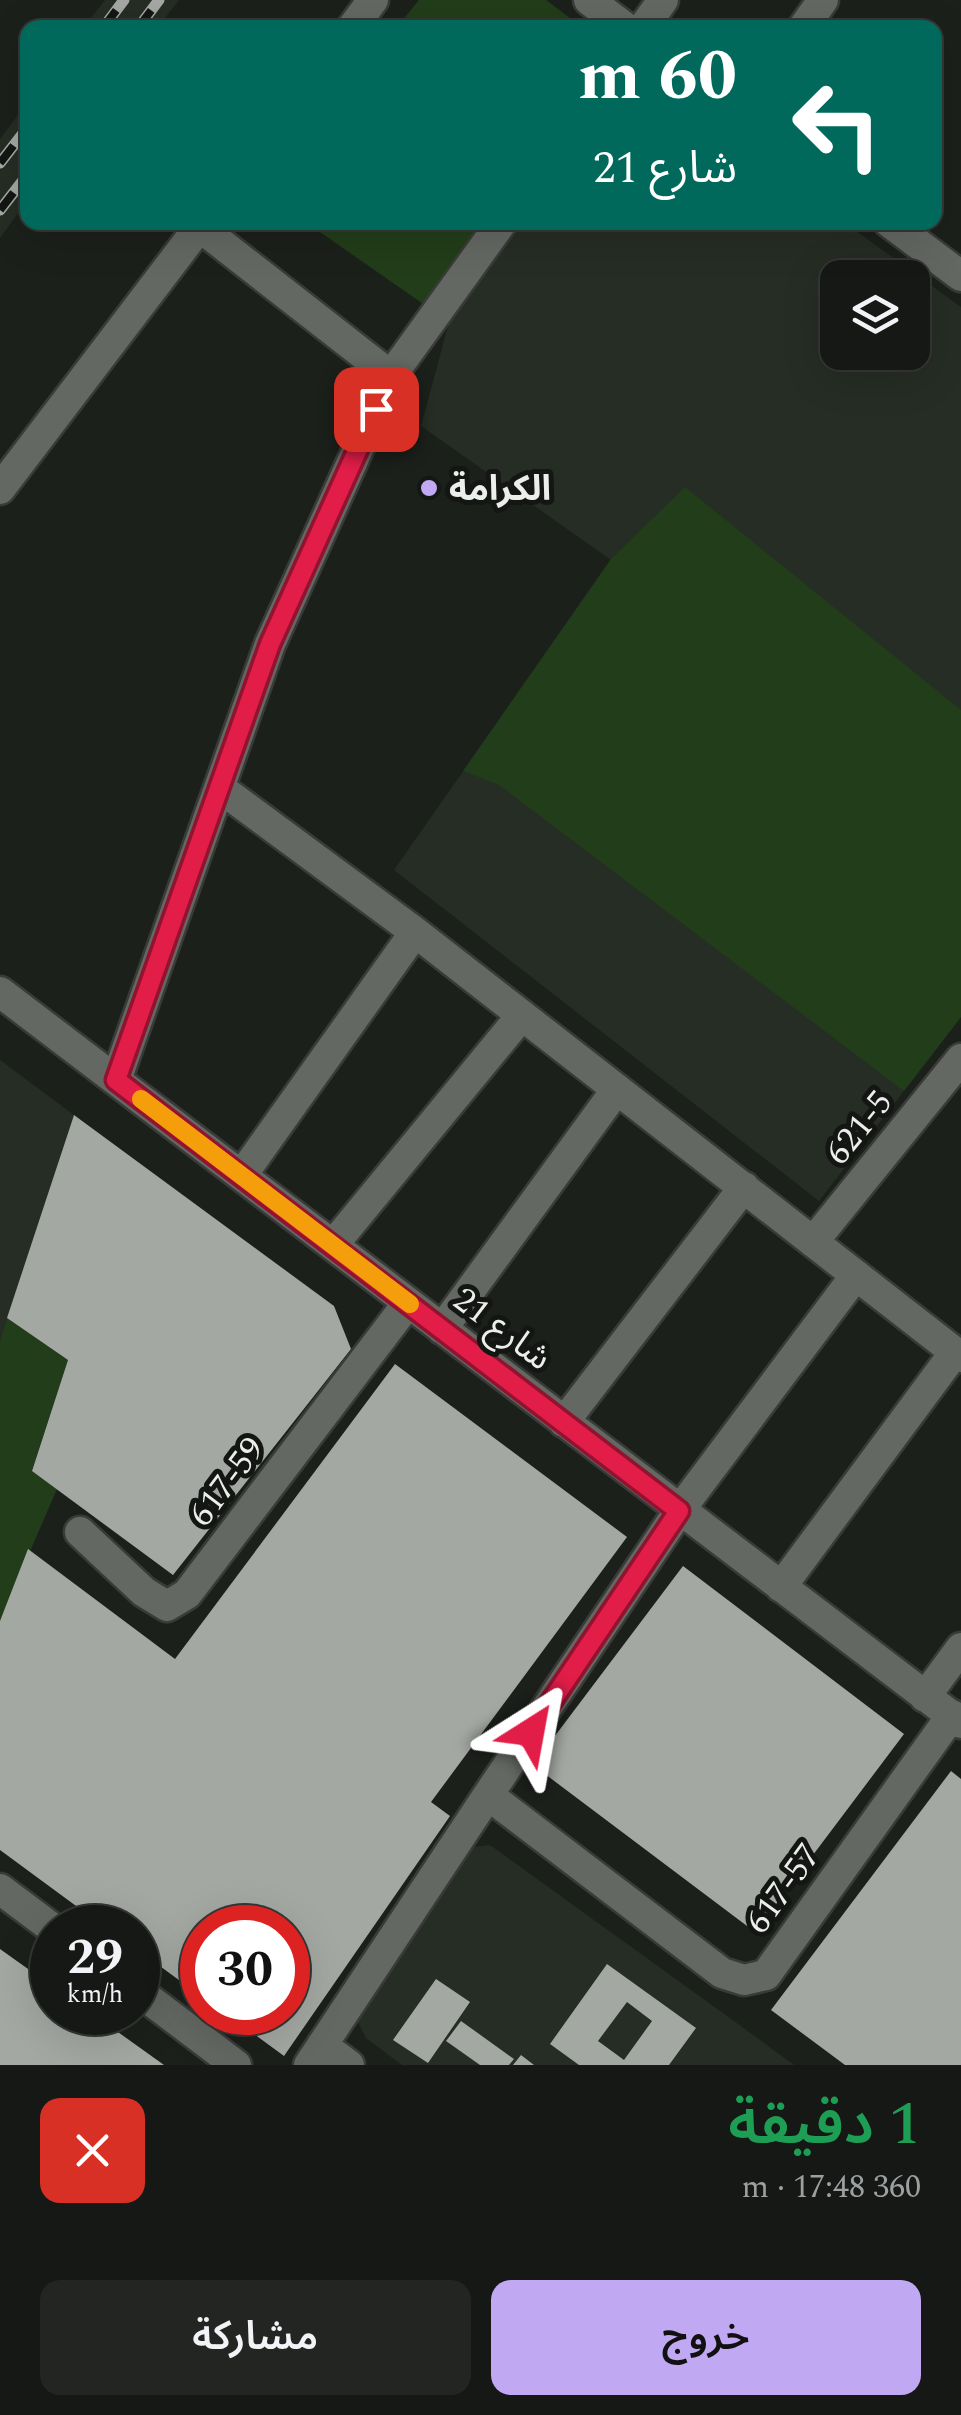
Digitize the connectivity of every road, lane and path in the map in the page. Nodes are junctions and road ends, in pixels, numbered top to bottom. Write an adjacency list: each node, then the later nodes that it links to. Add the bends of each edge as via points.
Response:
1 (588, 0): 2 (street)
2 (615, 20)
3 (198, 230): 9 (street)
4 (208, 230): 8 (street)
5 (496, 230): 8 (street)
6 (900, 230): 7 (street)
7 (960, 272)
8 (391, 376): 10 (street, via 270,644)
9 (0, 489)
10 (220, 788): 11 (street); 15 (street)
11 (416, 932): 13 (street); 17 (street)
12 (0, 992): 15 (street, شارع 21)
13 (522, 1015): 16 (street); 20 (street)
14 (961, 1060): 19 (street, 621-5)
15 (116, 1080): 17 (street, شارع 21)
16 (617, 1089): 18 (street); 23 (street)
17 (242, 1176): 20 (street, شارع 21)
18 (744, 1187): 19 (street); 25 (street)
19 (813, 1242): 21 (street)
20 (333, 1245): 22 (street, شارع 21)
21 (856, 1275): 24 (street); 26 (street)
22 (408, 1303): 23 (street, شارع 21); 27 (street, 617-59, via 188,1594 167,1606)
23 (442, 1328): 25 (street, شارع 21)
24 (958, 1354): 28 (street)
25 (564, 1422): 26 (street, شارع 21)
26 (679, 1511): 28 (street, شارع 21); 32 (street)
27 (80, 1532)
28 (781, 1587): 30 (street, شارع 21)
29 (961, 1648): 30 (street)
30 (925, 1696): 31 (street, شارع 21)
31 (956, 1719): 32 (street, 617-57, via 766,1975 744,1980 722,1973)
32 (488, 1795): 36 (street)
33 (0, 1889): 34 (street)
34 (30, 1912)
35 (160, 2008): 37 (street)
36 (316, 2055): 38 (street)
37 (236, 2065)
38 (349, 2065)

